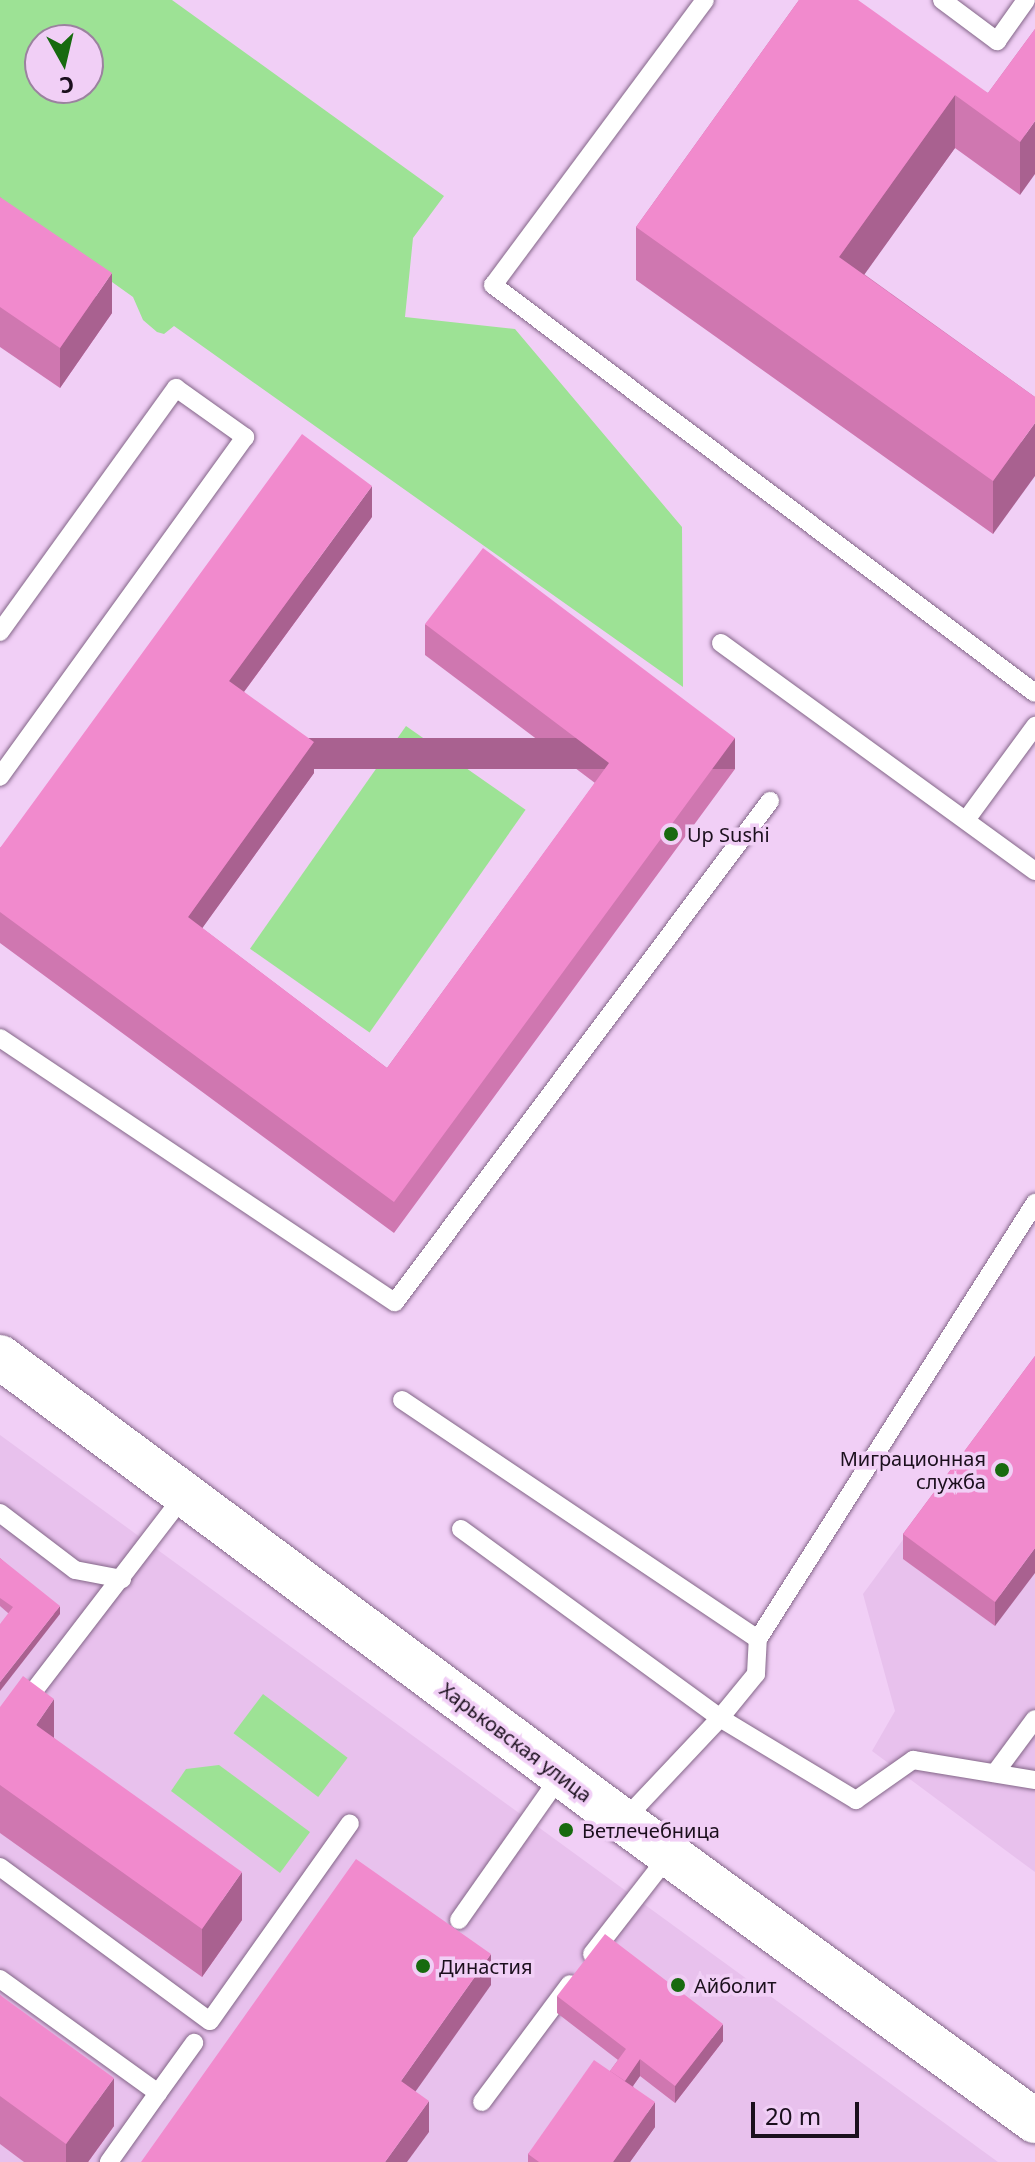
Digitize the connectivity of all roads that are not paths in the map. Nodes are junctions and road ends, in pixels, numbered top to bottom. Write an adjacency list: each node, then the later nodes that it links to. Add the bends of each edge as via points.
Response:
1 (705, 0): 6 (lane, via 493,285)
2 (942, 0): 3 (lane, via 997,41)
3 (1026, 0)
4 (0, 632): 8 (lane, via 176,388 245,437)
5 (721, 643): 10 (lane)
6 (1035, 693)
7 (1035, 726): 10 (lane)
8 (0, 777)
9 (770, 801): 12 (lane, via 395,1302)
10 (966, 820): 11 (lane)
11 (1035, 871)
12 (0, 1038)
13 (1035, 1203): 20 (lane)
14 (0, 1357): 16 (street, Харьковская улица)
15 (402, 1400): 20 (lane)
16 (184, 1495): 19 (lane); 25 (street, Харьковская улица)
17 (3, 1520): 19 (lane, via 75,1570)
18 (461, 1529): 21 (lane)
19 (122, 1579): 23 (lane)
20 (758, 1639): 21 (lane, via 756,1674)
21 (720, 1718): 24 (lane, via 856,1800 913,1760); 27 (lane)
22 (1035, 1719): 24 (lane)
23 (0, 1735)
24 (995, 1773): 26 (lane)
25 (561, 1775): 27 (street, Харьковская улица); 31 (lane)
26 (1035, 1780)
27 (623, 1821): 29 (street, Харьковская улица)
28 (350, 1823): 30 (lane, via 210,2021)
29 (669, 1855): 35 (lane); 36 (street, Харьковская улица)
30 (0, 1867)
31 (459, 1920)
32 (0, 1979): 34 (lane)
33 (194, 2043): 34 (lane)
34 (158, 2093): 37 (lane)
35 (482, 2102)
36 (1035, 2121)
37 (109, 2162)

